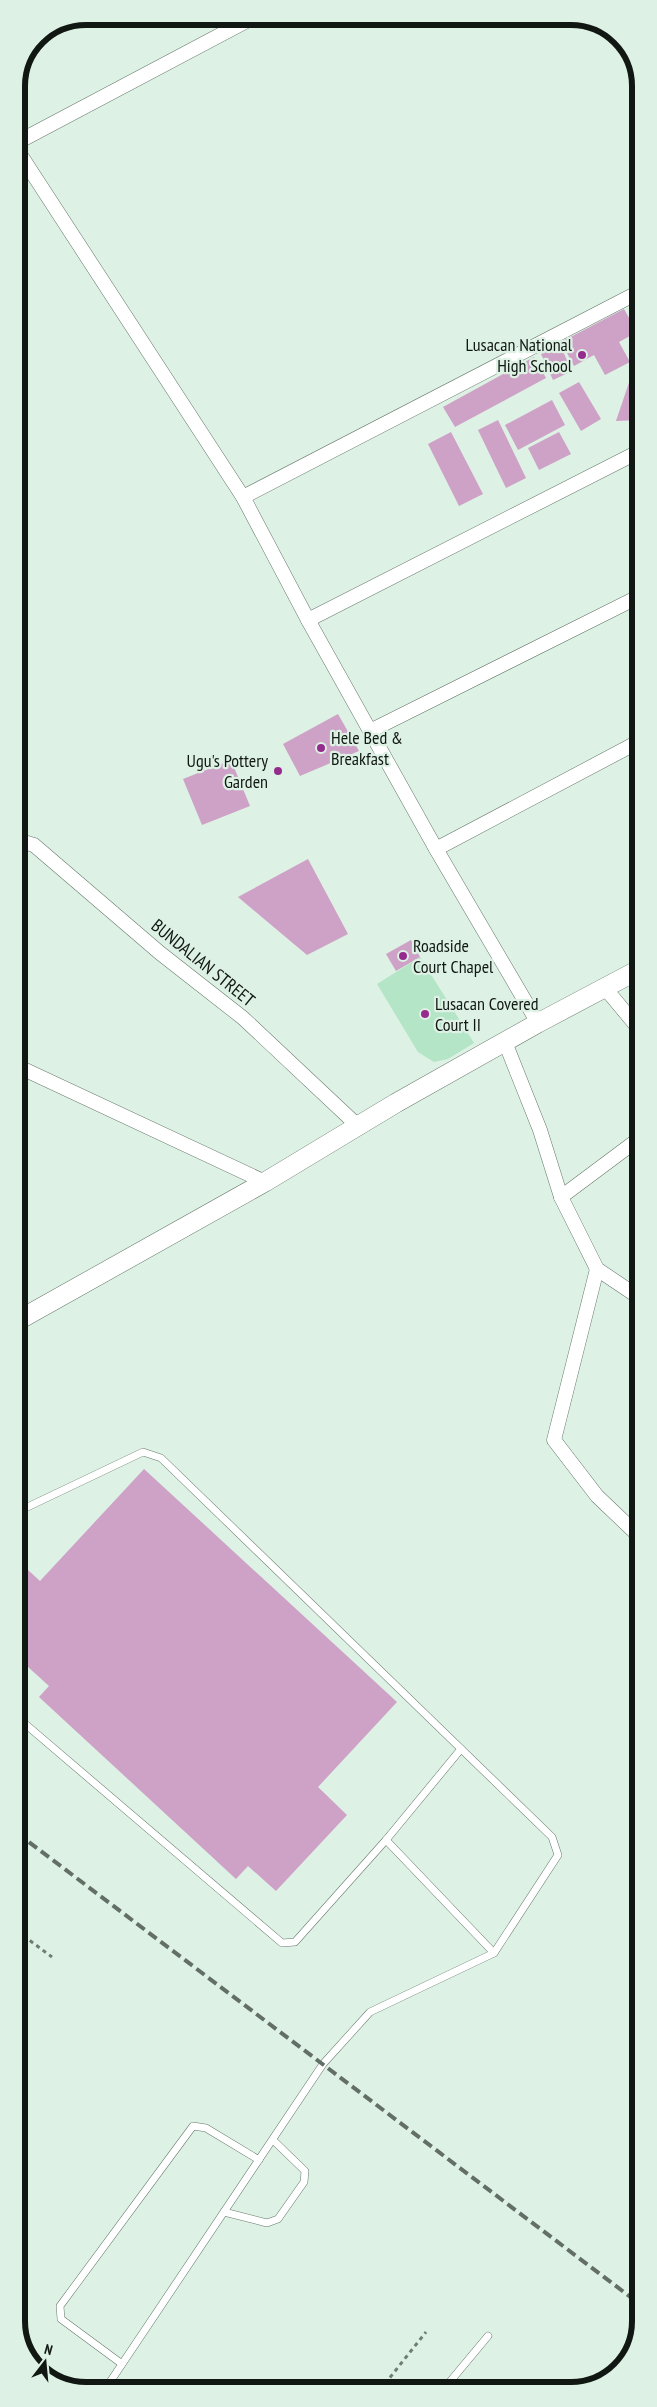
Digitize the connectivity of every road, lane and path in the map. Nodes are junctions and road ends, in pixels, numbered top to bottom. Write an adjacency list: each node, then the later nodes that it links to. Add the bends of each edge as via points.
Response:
1 (239, 25): 2 (street)
2 (25, 138)
3 (25, 162): 6 (street)
4 (632, 296): 6 (street)
5 (632, 455): 8 (street)
6 (243, 497): 8 (street)
7 (632, 600): 9 (street)
8 (308, 620): 9 (street)
9 (370, 731): 12 (street)
10 (632, 745): 12 (street)
11 (25, 842): 19 (street, BUNDALIAN STREET, via 34,845 160,954 243,1018)
12 (436, 849): 16 (street)
13 (632, 973): 14 (street)
14 (605, 988): 15 (street); 16 (street)
15 (632, 1020)
16 (538, 1022): 17 (street)
17 (505, 1042): 19 (street); 22 (street, via 540,1130)
18 (25, 1070): 21 (street)
19 (358, 1126): 21 (street)
20 (632, 1144): 22 (street)
21 (265, 1182): 25 (street)
22 (561, 1197): 23 (street)
23 (597, 1269): 24 (street); 27 (street, via 554,1440 597,1496)
24 (632, 1293)
25 (25, 1317)
26 (25, 1508): 29 (lane, via 143,1452 161,1458)
27 (632, 1529)
28 (25, 1724): 30 (lane, via 282,1943 295,1942)
29 (461, 1749): 30 (lane); 32 (lane, via 552,1837 558,1855)
30 (386, 1840): 32 (lane)
31 (25, 1937): 33 (path)
32 (494, 1954): 34 (lane, via 370,2012 324,2064)
33 (52, 1957)
34 (273, 2140): 35 (lane); 36 (lane, via 305,2171 304,2182 278,2220 267,2223)
35 (259, 2160): 36 (lane); 39 (lane, via 206,2128 193,2126 60,2306 61,2319)
36 (224, 2212): 39 (lane)
37 (426, 2332): 41 (path)
38 (488, 2336): 42 (lane)
39 (122, 2364): 40 (lane)
40 (110, 2382)
41 (386, 2382)
42 (450, 2382)

